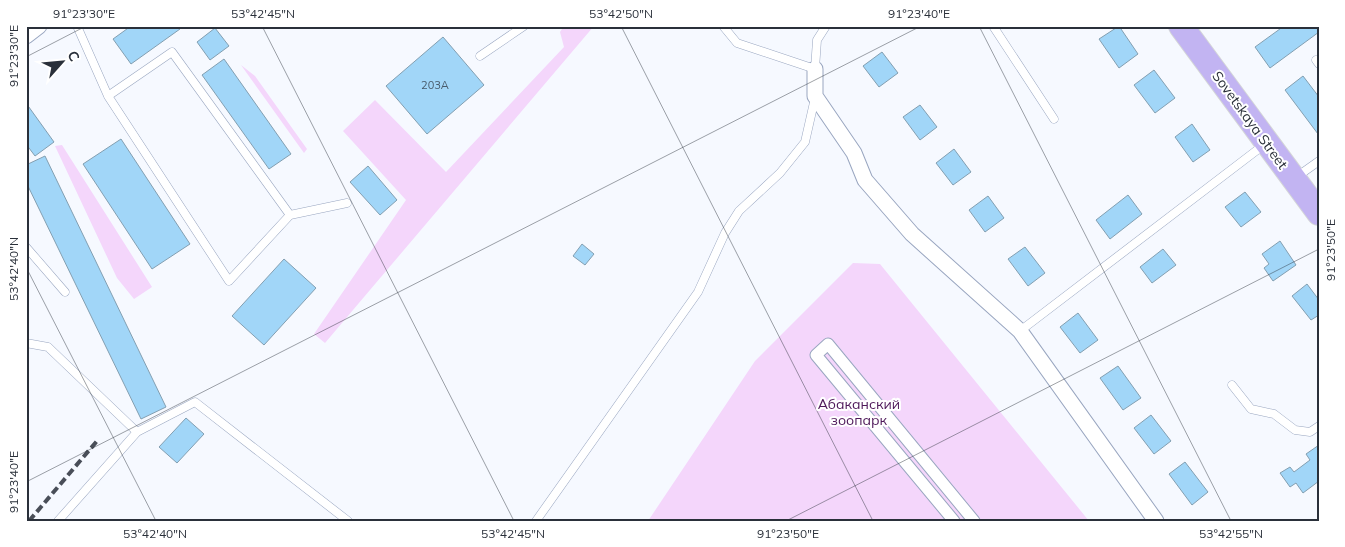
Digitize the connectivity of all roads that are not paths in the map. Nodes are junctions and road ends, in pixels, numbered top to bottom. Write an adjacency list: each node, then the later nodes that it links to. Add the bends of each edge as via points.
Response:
1 (40, 26): 8 (street)
2 (77, 26): 11 (lane)
3 (524, 26): 9 (lane)
4 (723, 26): 10 (lane, via 737,43)
5 (826, 26): 10 (lane, via 817,40)
6 (993, 26): 13 (lane)
7 (1181, 26): 14 (main road, Sovetskaya Street)
8 (26, 36)
9 (480, 56)
10 (815, 69): 12 (street)
11 (108, 96): 19 (lane, via 172,52); 19 (lane, via 229,281)
12 (815, 96): 22 (street, via 854,153 865,180 912,234); 29 (lane, via 805,142 780,173 739,211 725,233 698,292)
13 (1054, 119)
14 (1267, 143): 16 (main road, Sovetskaya Street); 22 (lane)
15 (1319, 161): 16 (lane)
16 (1294, 180): 18 (main road, Sovetskaya Street)
17 (347, 203): 19 (lane)
18 (1319, 213)
19 (290, 215)
20 (26, 247): 21 (lane)
21 (65, 292)
22 (1020, 331): 32 (street)
23 (26, 342): 26 (lane, via 48,347)
24 (1232, 385): 25 (lane, via 1251,409 1274,414 1295,430 1310,432)
25 (1319, 426)
26 (137, 432): 27 (lane); 28 (lane, via 195,402)
27 (58, 521)
28 (348, 521)
29 (536, 521)
30 (954, 521): 31 (street, via 816,355 828,344)
31 (974, 521)
32 (1156, 521)

